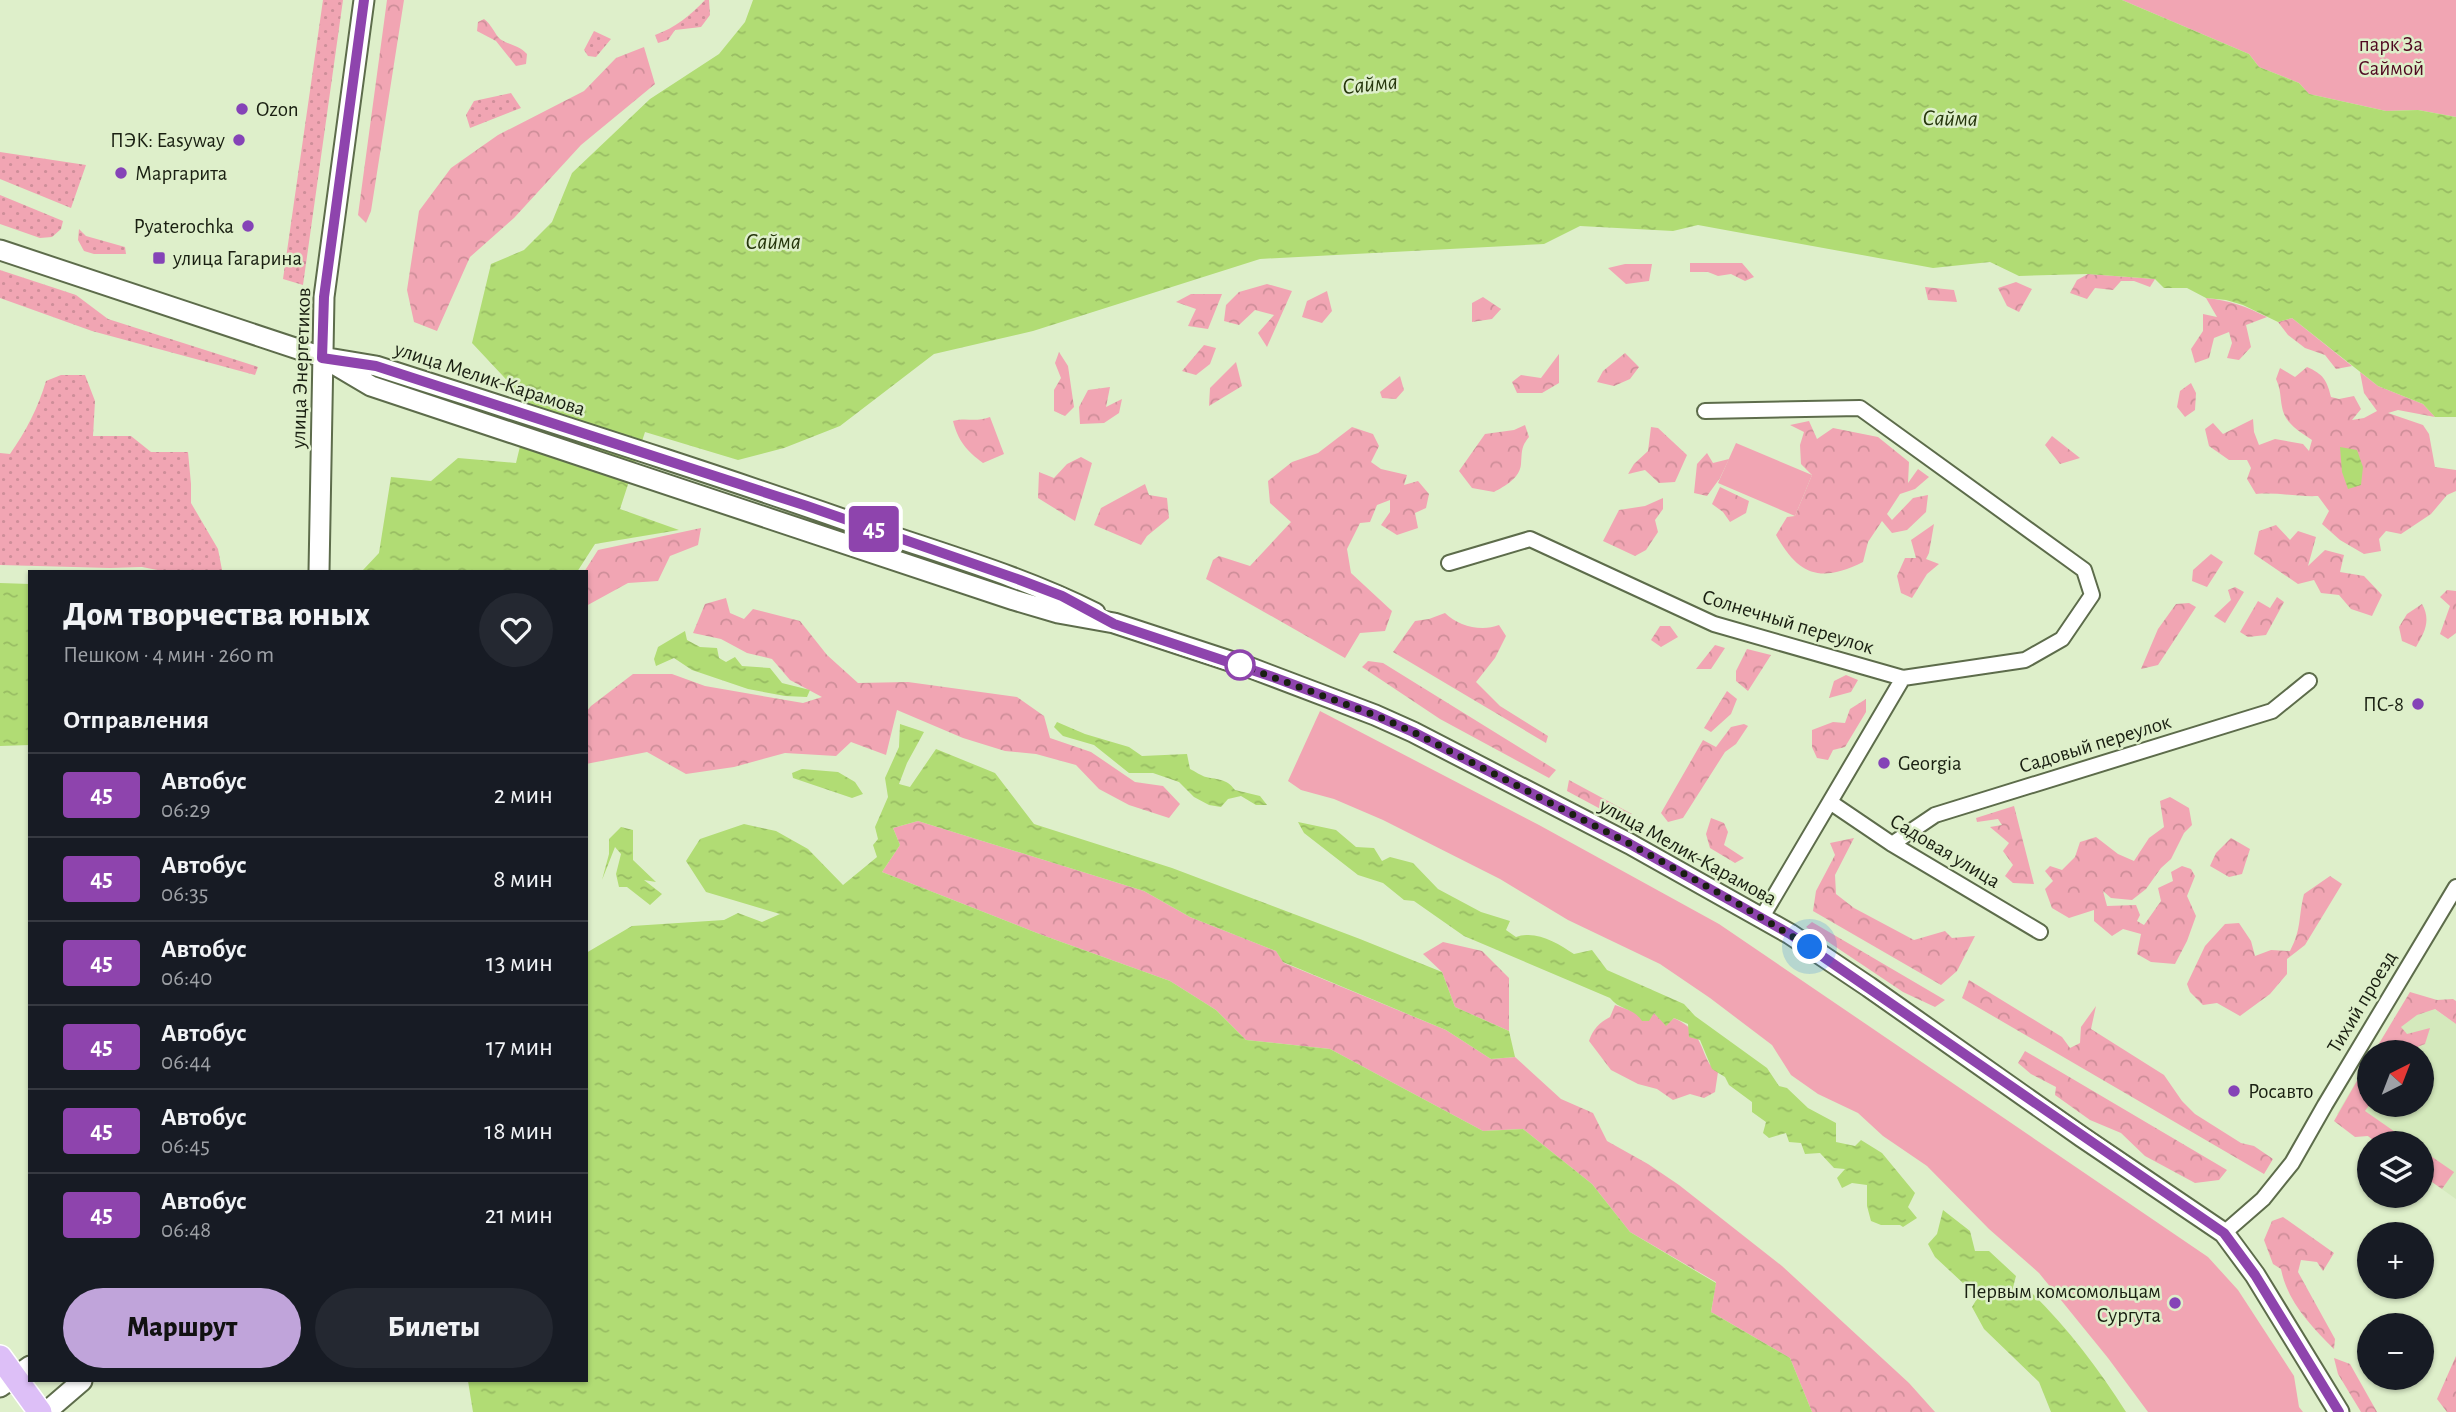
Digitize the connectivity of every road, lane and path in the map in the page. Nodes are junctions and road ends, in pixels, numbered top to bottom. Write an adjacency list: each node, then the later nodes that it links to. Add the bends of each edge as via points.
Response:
1 (364, 0): 3 (main road, улица Энергетиков, via 324,297)
2 (0, 250): 3 (main road)
3 (322, 358): 6 (main road, улица Энергетиков); 7 (main road, улица Мелик-Карамова, via 371,386 793,528 1058,613); 7 (main road, улица Мелик-Карамова, via 376,366 807,506 1062,596)
4 (1705, 411): 8 (street, Солнечный переулок, via 1860,408 2084,570 2092,595 2062,639 2025,660)
5 (1449, 563): 8 (street, Солнечный переулок, via 1530,539 1714,624)
6 (319, 570)
7 (1114, 624): 13 (main road, улица Мелик-Карамова, via 1251,668 1375,715 1630,844)
8 (1903, 678): 10 (street)
9 (2309, 681): 11 (street, Садовый переулок, via 2272,711 1935,816)
10 (1830, 802): 11 (street, Садовая улица); 13 (street)
11 (1892, 844): 14 (street, Садовая улица)
12 (2456, 887): 15 (street, Тихий проезд, via 2292,1163 2263,1199)
13 (1762, 918): 15 (main road, улица Мелик-Карамова)
14 (2040, 932)
15 (2224, 1233): 21 (main road, улица Мелик-Карамова)
16 (0, 1357): 17 (main road)
17 (15, 1377): 19 (main road)
18 (81, 1382): 20 (main road)
19 (40, 1412)
20 (46, 1412)
21 (2339, 1412)

